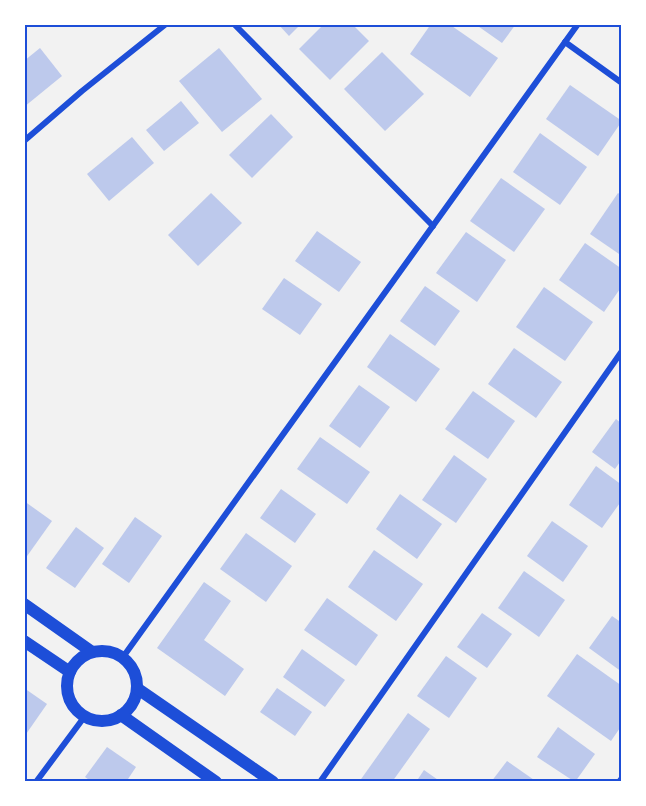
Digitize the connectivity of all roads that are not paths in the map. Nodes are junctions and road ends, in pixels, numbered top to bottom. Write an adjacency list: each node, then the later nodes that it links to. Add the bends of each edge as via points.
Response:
1 (166, 24): 6 (street)
2 (234, 24): 7 (street)
3 (578, 24): 4 (street)
4 (565, 42): 5 (street); 7 (street)
5 (622, 83)
6 (24, 141)
7 (433, 226): 12 (street)
8 (622, 351): 20 (street)
9 (24, 604): 11 (main road)
10 (24, 641): 13 (main road)
11 (92, 652): 12 (main road, via 103,650); 13 (main road, via 75,663)
12 (123, 657): 14 (main road, via 132,666)
13 (70, 672): 15 (main road, via 67,682 71,701)
14 (138, 689): 16 (main road, via 133,704); 19 (main road)
15 (85, 716): 16 (main road, via 103,721); 17 (street)
16 (121, 716): 18 (main road)
17 (36, 782)
18 (216, 782)
19 (273, 782)
20 (320, 782)

